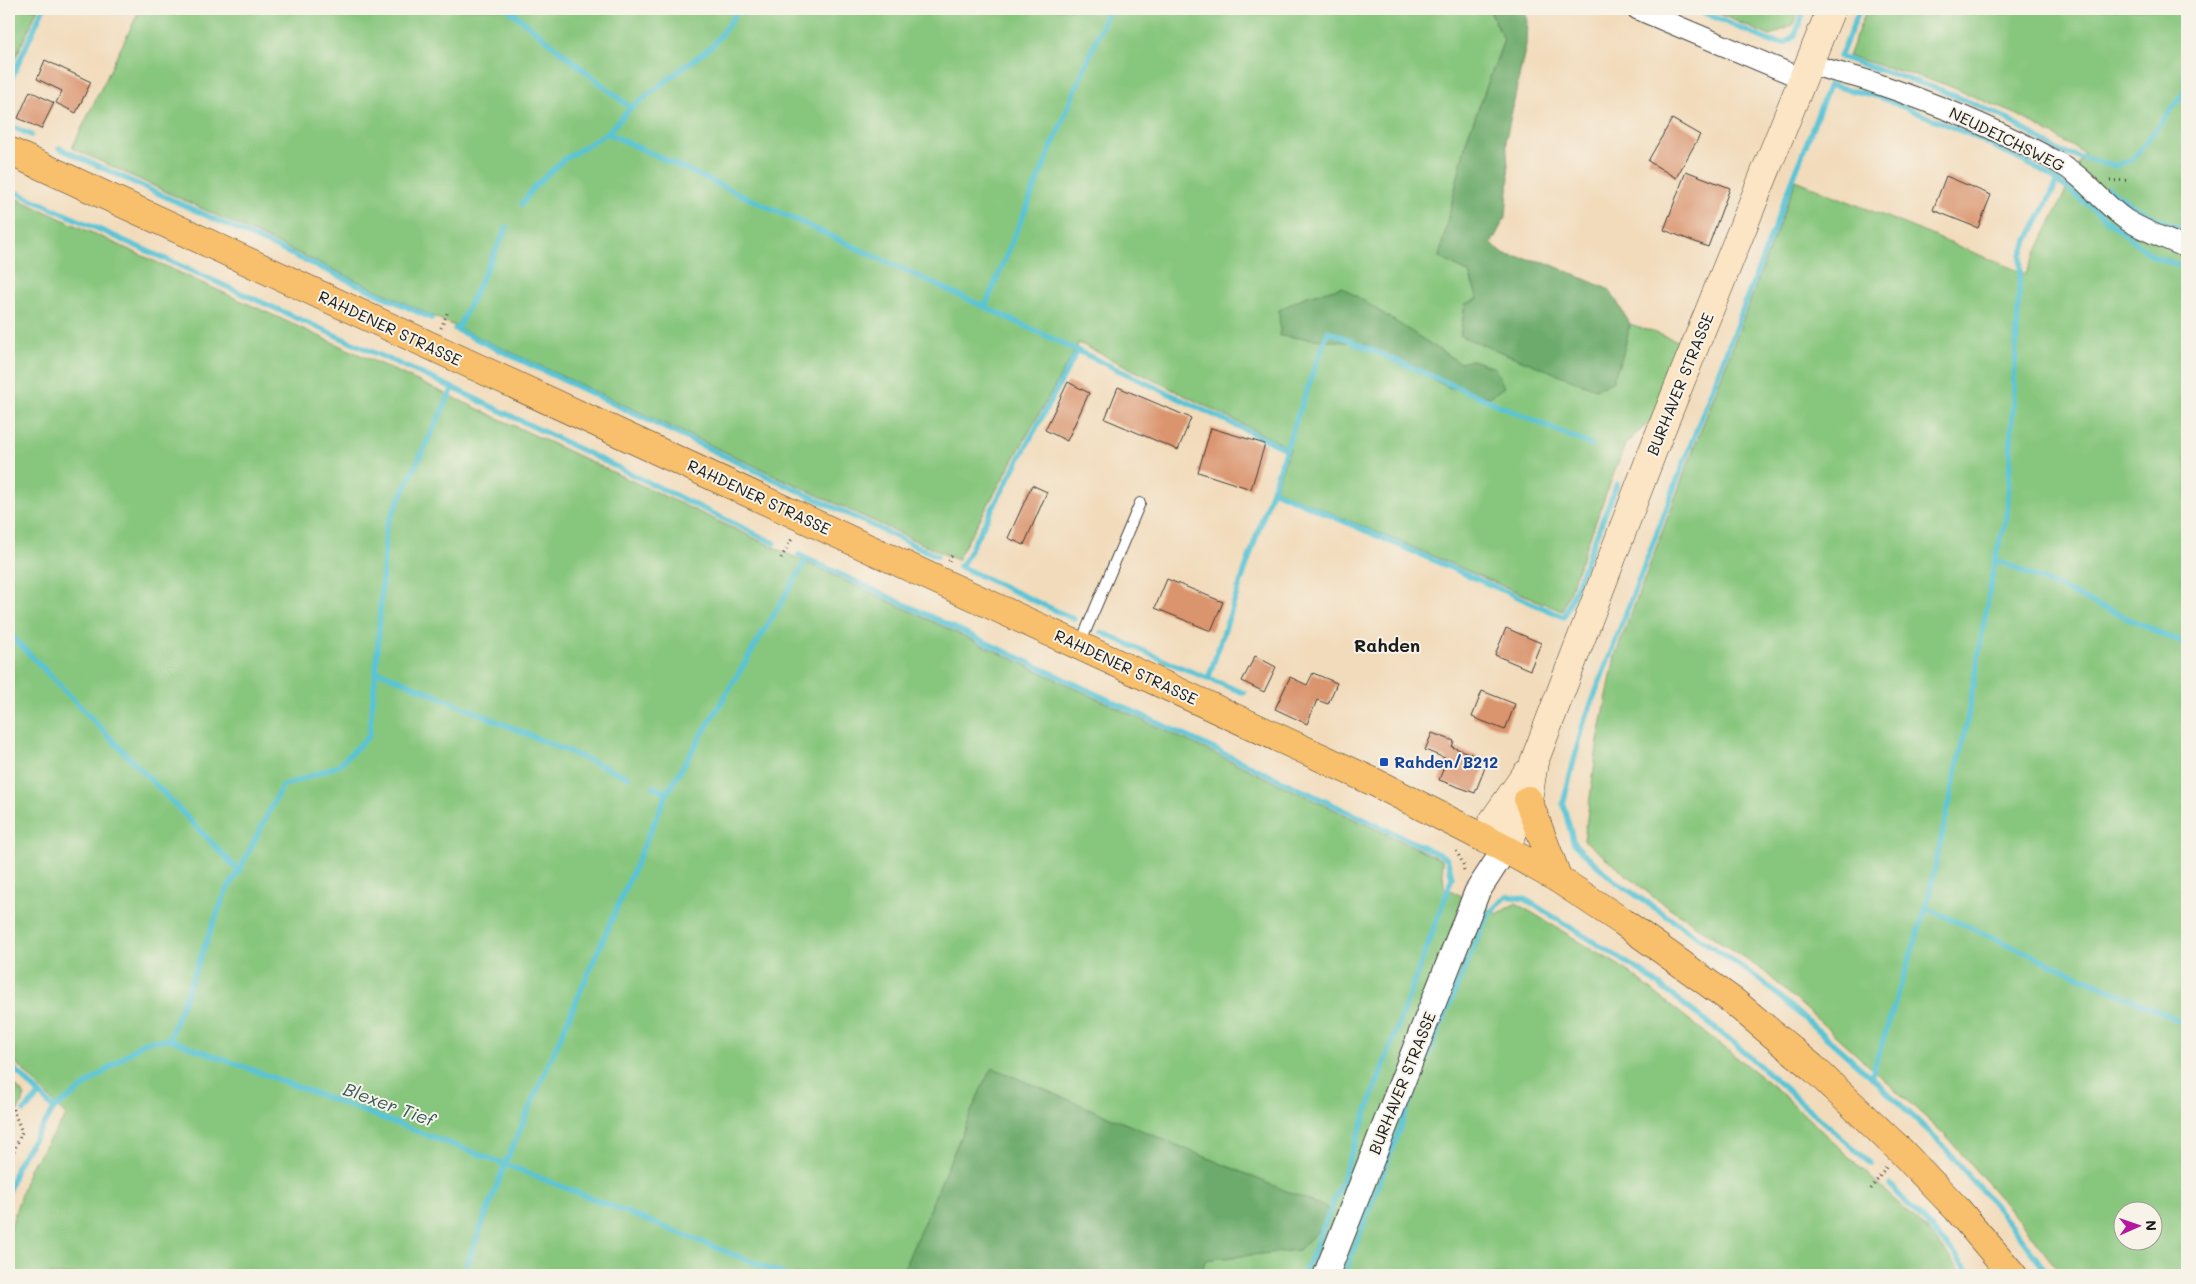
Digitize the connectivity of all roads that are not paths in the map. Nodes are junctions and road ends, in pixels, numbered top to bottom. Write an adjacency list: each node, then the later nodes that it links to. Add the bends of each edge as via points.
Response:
1 (1637, 9): 3 (street, NEUDEICHSWEG)
2 (1831, 9): 3 (main road, BURHAVER STRASSE)
3 (1806, 71): 5 (street, NEUDEICHSWEG, via 1824,69 1873,82 1962,116 2060,163 2081,177 2126,219); 8 (main road, BURHAVER STRASSE, via 1657,440)
4 (9, 151): 7 (main road, RAHDENER STRASSE)
5 (2187, 248)
6 (1140, 503): 7 (lane)
7 (1080, 645): 10 (main road, RAHDENER STRASSE, via 1376,783)
8 (1534, 762): 9 (main road, BURHAVER STRASSE); 10 (main road, BURHAVER STRASSE, via 1493,821)
9 (1528, 800): 10 (main road, BURHAVER STRASSE); 11 (main road)
10 (1496, 844): 11 (main road, RAHDENER STRASSE); 12 (street, BURHAVER STRASSE)
11 (1558, 879): 13 (main road, RAHDENER STRASSE, via 1717,990 1812,1067 1957,1209)
12 (1326, 1275)
13 (2013, 1275)

